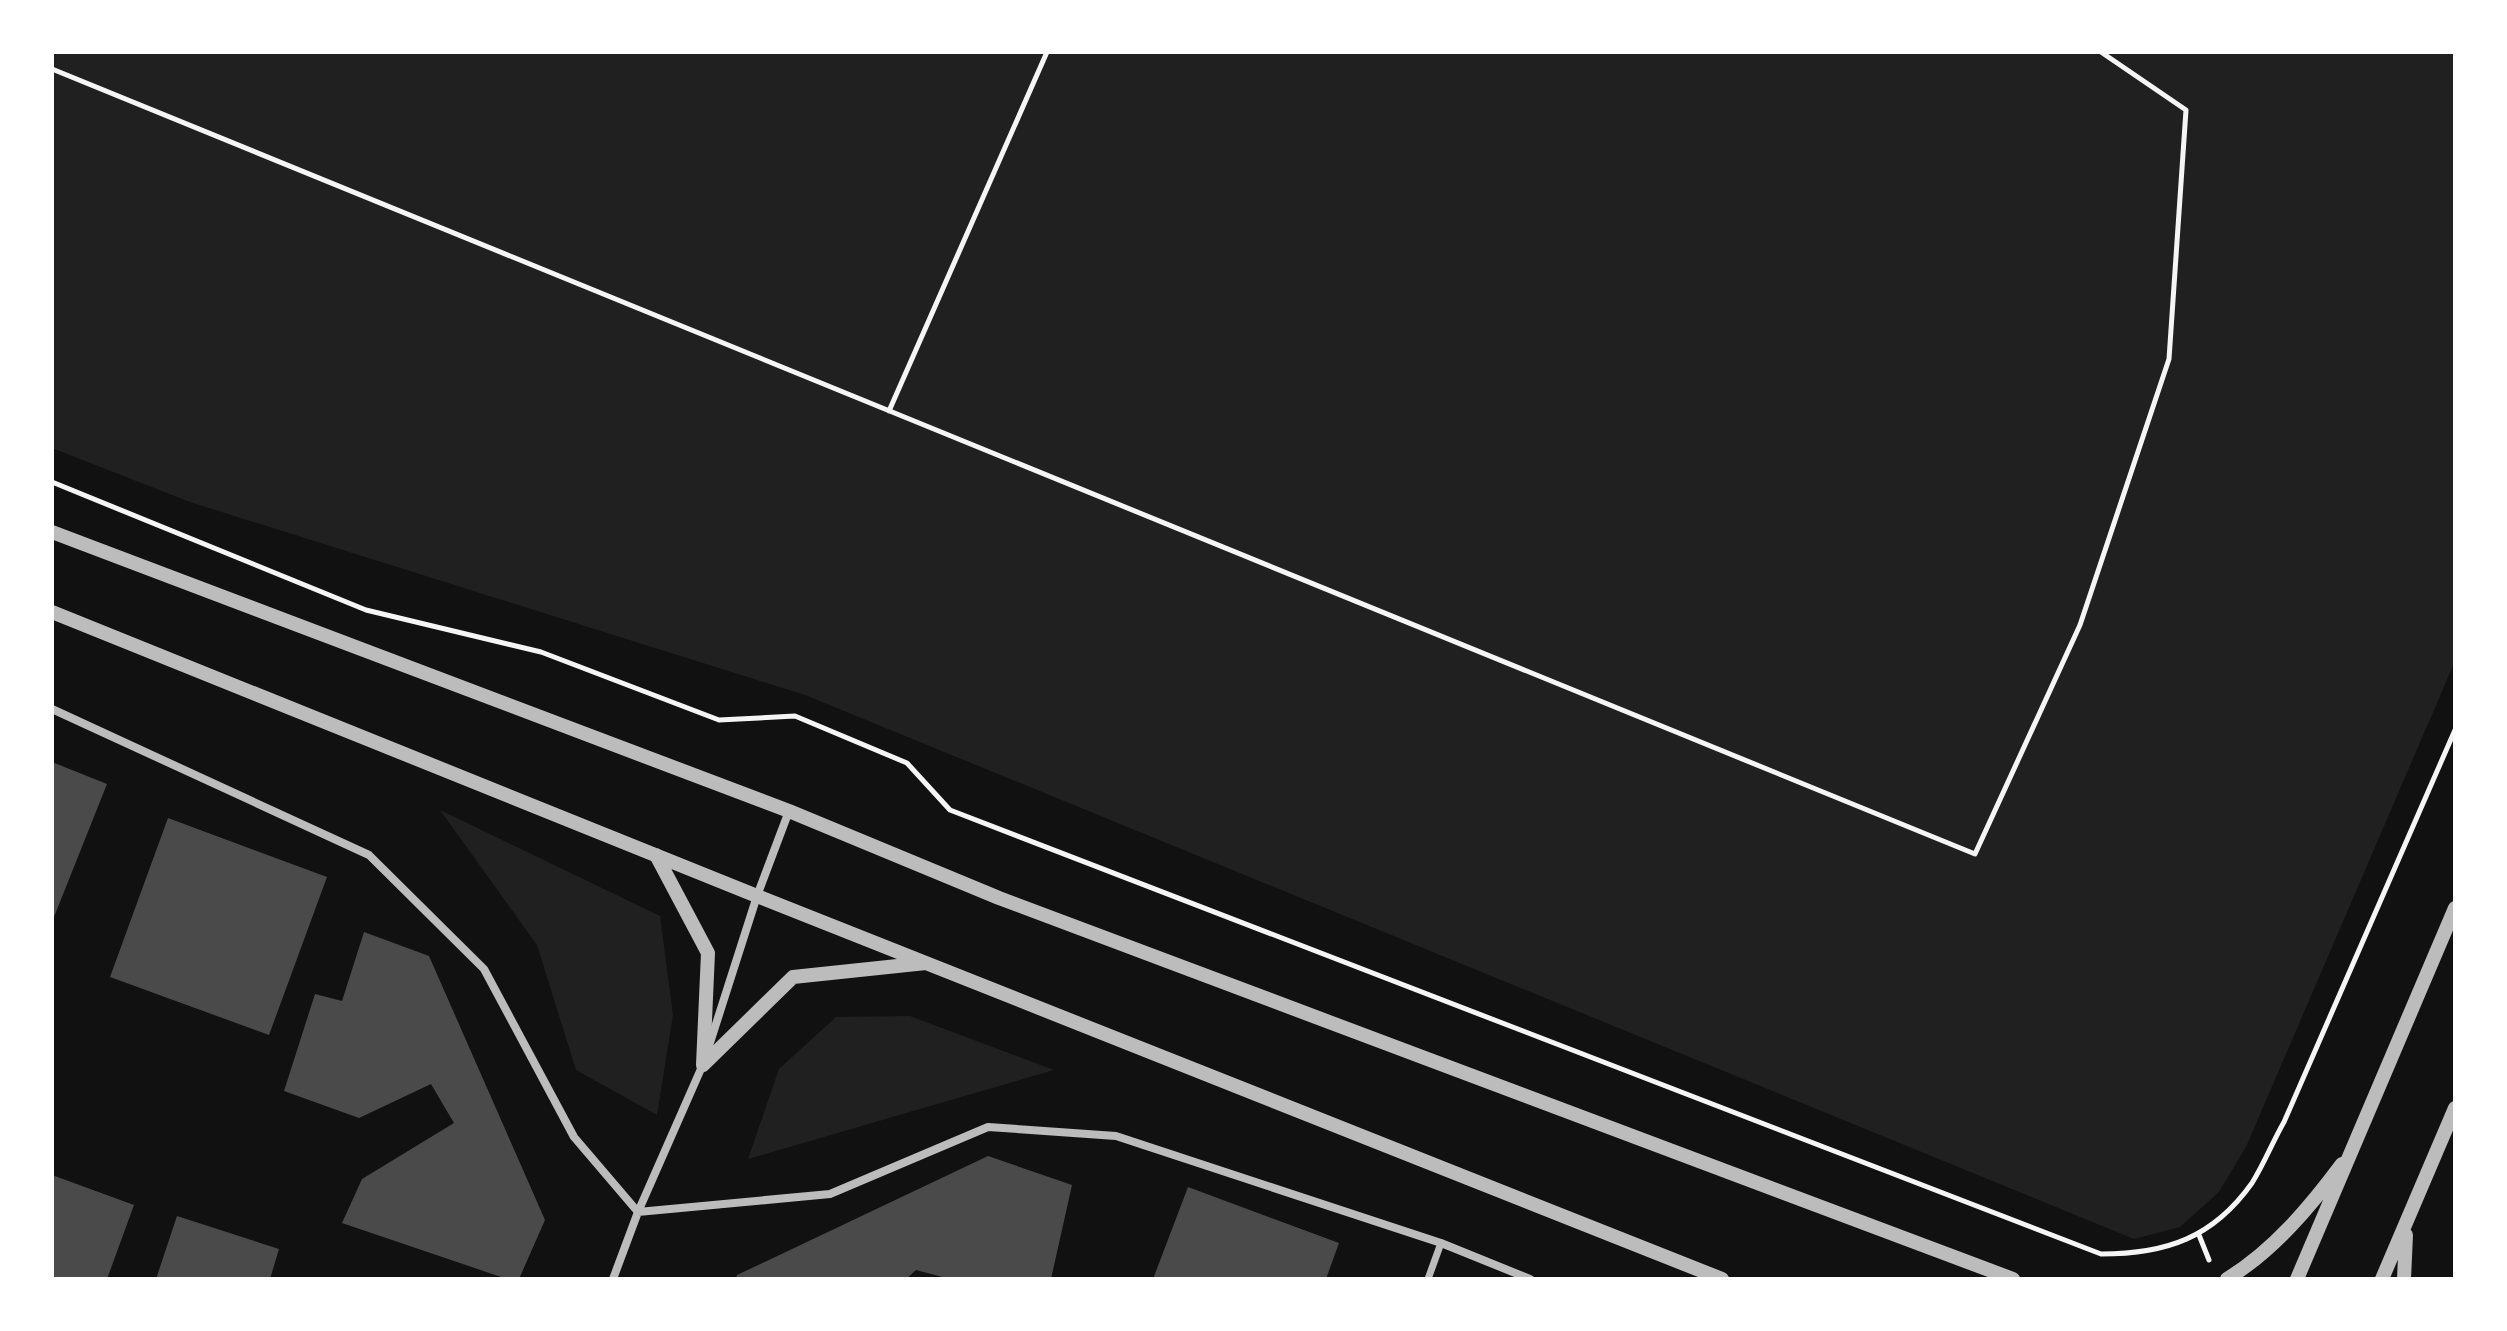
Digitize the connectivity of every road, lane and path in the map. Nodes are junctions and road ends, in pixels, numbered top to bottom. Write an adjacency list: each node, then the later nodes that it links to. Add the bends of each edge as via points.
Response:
1 (1047, 52): 4 (path)
2 (2101, 52): 4 (path, via 2186,110 2169,359 2080,625 1975,854)
3 (52, 69): 4 (path)
4 (889, 411)
5 (52, 482): 9 (path, via 366,610 541,652 719,720 795,716 907,763 950,810 2101,1254 2131,1254 2199,1235 2252,1182 2284,1122)
6 (52, 532): 10 (street)
7 (52, 612): 11 (street)
8 (52, 709): 18 (street, via 369,855 484,969 574,1137)
9 (2455, 730)
10 (789, 811): 12 (street); 25 (street, via 999,898)
11 (656, 855): 12 (street); 15 (street, via 708,953)
12 (757, 896): 14 (street); 15 (street)
13 (2455, 908): 17 (street)
14 (930, 963): 15 (street, via 793,977); 24 (street)
15 (703, 1065): 18 (street)
16 (2455, 1108): 19 (street)
17 (2356, 1145): 26 (street, via 2297,1219); 27 (street)
18 (638, 1212): 20 (street, via 830,1194 988,1127 1116,1136); 21 (street)
19 (2407, 1221): 28 (street); 29 (street)
20 (1441, 1243): 22 (street); 23 (street)
21 (613, 1279)
22 (1428, 1279)
23 (1530, 1279)
24 (1722, 1279)
25 (2013, 1279)
26 (2227, 1279)
27 (2297, 1279)
28 (2382, 1279)
29 (2404, 1279)

